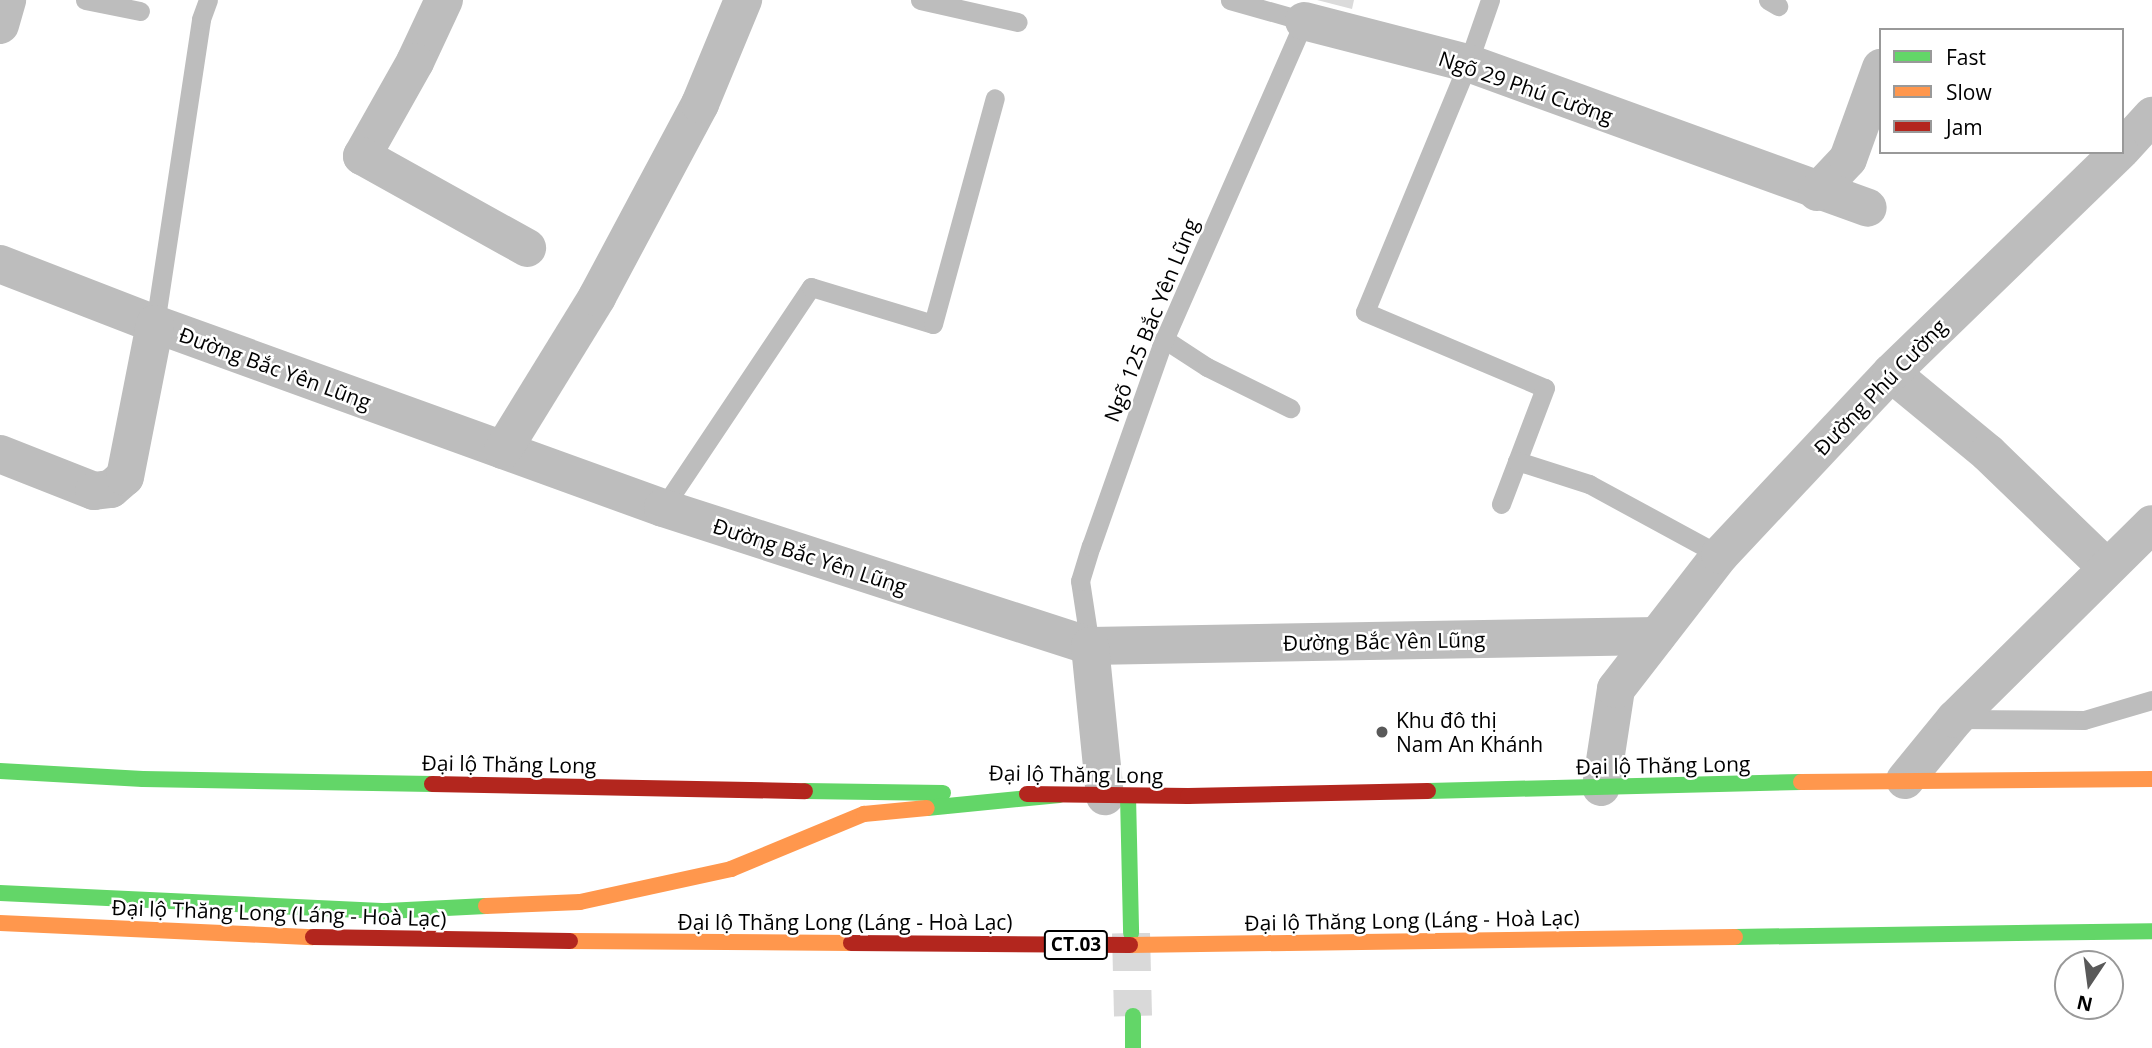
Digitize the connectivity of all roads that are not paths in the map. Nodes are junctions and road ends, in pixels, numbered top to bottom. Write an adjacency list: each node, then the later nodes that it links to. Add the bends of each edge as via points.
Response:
1 (6, 0): 12 (street)
2 (85, 0): 9 (lane)
3 (208, 0): 21 (lane, via 201,19)
4 (444, 0): 19 (street, via 362,156)
5 (743, 0): 25 (street, via 688,128 597,296)
6 (920, 0): 11 (lane)
7 (1230, 0): 10 (lane, Ngõ 29 Phú Cường)
8 (1490, 0): 13 (lane)
9 (140, 11)
10 (1304, 21): 13 (street, Ngõ 29 Phú Cường); 22 (lane, Ngõ 125 Bắc Yên Lũng)
11 (1018, 22)
12 (0, 25)
13 (1468, 63): 17 (street, Ngõ 29 Phú Cường); 27 (lane, via 1364,312 1545,388)
14 (1879, 74): 17 (street, via 1848,159)
15 (995, 98): 29 (lane, via 933,324 811,287)
16 (2118, 154): 23 (street, Đường Phú Cường)
17 (1818, 192): 18 (street, Ngõ 29 Phú Cường)
18 (1868, 208)
19 (527, 248)
20 (0, 264): 21 (street, Đường Bắc Yên Lũng)
21 (155, 324): 25 (street, Đường Bắc Yên Lũng); 26 (street, via 125,477 111,489 94,492)
22 (1164, 338): 24 (lane, via 1207,367); 34 (lane, Ngõ 125 Bắc Yên Lũng, via 1080,581)
23 (1891, 373): 31 (street, Đường Phú Cường); 32 (street, via 1987,453)
24 (1290, 408)
25 (503, 450): 29 (street, Đường Bắc Yên Lũng)
26 (0, 454)
27 (1517, 461): 28 (lane); 31 (lane, via 1589,484)
28 (1500, 504)
29 (663, 508): 34 (street, Đường Bắc Yên Lũng)
30 (2152, 524): 32 (street)
31 (1720, 555): 33 (street, Đường Phú Cường)
32 (2106, 567): 36 (street)
33 (1657, 636): 34 (street, Đường Bắc Yên Lũng); 40 (street, Đường Phú Cường, via 1616,689)
34 (1090, 646): 42 (street)
35 (2152, 700): 36 (lane, via 2084,720)
36 (1955, 719): 39 (street)
37 (0, 771): 41 (main road, Đại lộ Thăng Long, via 143,779)
38 (2152, 779): 39 (main road, Đại lộ Thăng Long)
39 (1905, 780): 40 (main road, Đại lộ Thăng Long)
40 (1601, 787): 42 (main road, Đại lộ Thăng Long)
41 (1059, 795): 42 (main road, Đại lộ Thăng Long); 43 (main road, via 864,814 730,869 580,902 387,911)
42 (1117, 796): 46 (main road)
43 (0, 893)
44 (0, 923): 45 (main road, Đại lộ Thăng Long (Láng - Hoà Lạc) / CT.03, via 380,940 1128,945)
45 (2152, 931)
46 (1131, 933)
47 (1132, 1016): 48 (main road)
48 (1133, 1048)

